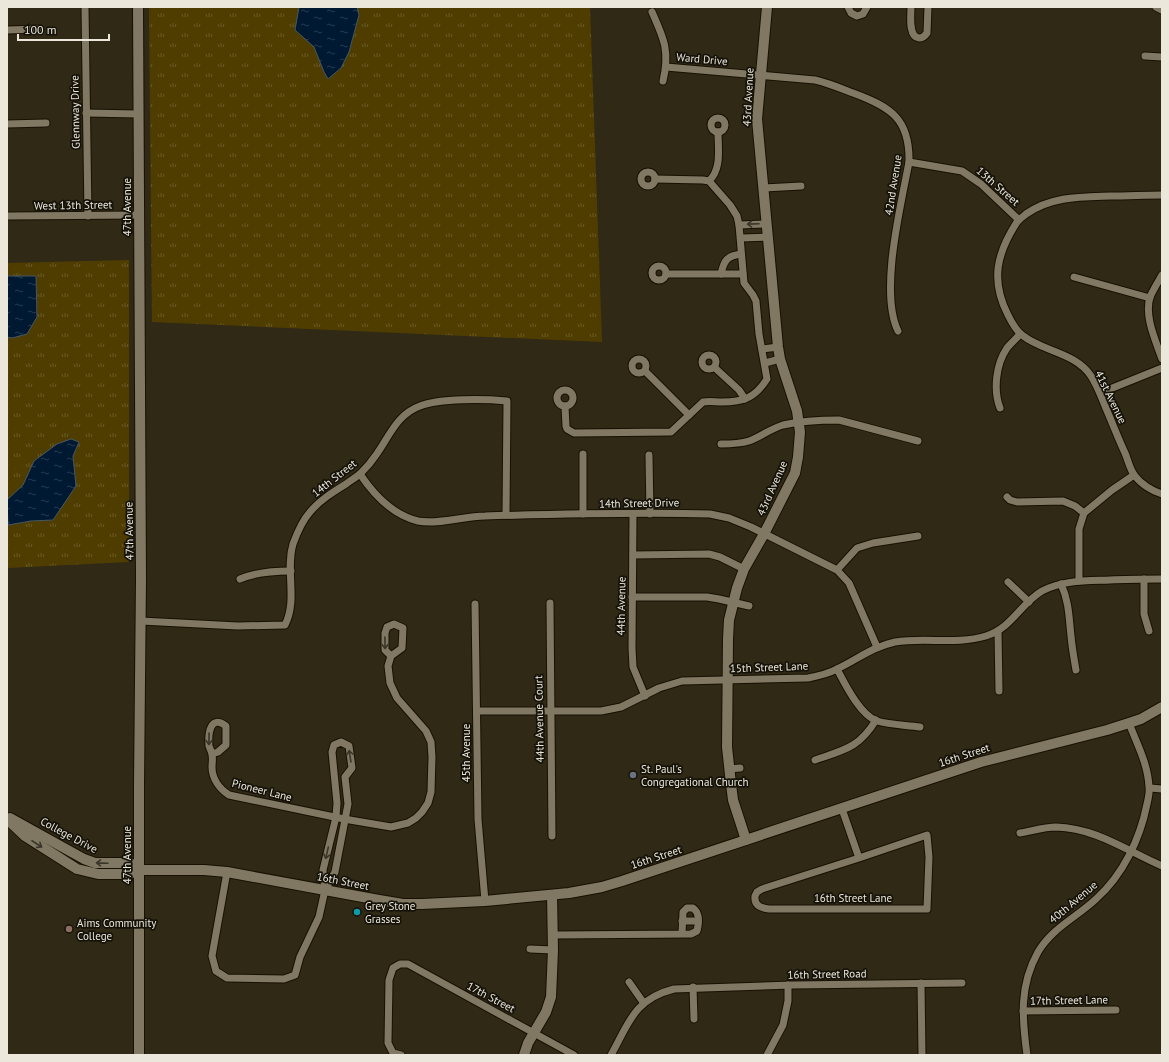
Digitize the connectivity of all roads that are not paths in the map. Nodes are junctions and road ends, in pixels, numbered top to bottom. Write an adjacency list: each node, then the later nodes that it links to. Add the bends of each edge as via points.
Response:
1 (85, 7): 18 (street, Glennway Drive)
2 (138, 7): 19 (main road, 47th Avenue)
3 (767, 7): 16 (main road, 43rd Avenue)
4 (848, 7): 5 (street, via 851,13 857,16 863,14)
5 (867, 7)
6 (911, 7): 7 (street, via 912,31 914,36 919,38 925,36 928,30)
7 (928, 7)
8 (1156, 7): 9 (street)
9 (1162, 10)
10 (652, 12): 15 (street, Ward Drive, via 666,47)
11 (40, 29): 12 (street)
12 (7, 30)
13 (1145, 56): 14 (street)
14 (1162, 57)
15 (666, 68): 16 (street, Ward Drive); 17 (street, Ward Drive)
16 (761, 76): 23 (street, 42nd Avenue, via 815,80 882,105 894,114 901,124 908,140); 27 (main road, 43rd Avenue, via 758,119)
17 (663, 81)
18 (86, 113): 19 (street); 31 (street, Glennway Drive)
19 (138, 114): 29 (main road, 47th Avenue)
20 (46, 123): 21 (street)
21 (7, 124)
22 (718, 132): 25 (street, via 717,167)
23 (909, 162): 32 (street, 13th Street, via 962,172 981,184); 44 (street, 42nd Avenue, via 892,259 891,303)
24 (655, 179): 25 (street)
25 (709, 181): 34 (street, via 730,205)
26 (801, 186): 27 (street)
27 (764, 188): 33 (main road, 43rd Avenue)
28 (1162, 195): 32 (street, 13th Street, via 1058,199 1045,203)
29 (139, 215): 31 (street, West 13th Street); 91 (main road, 47th Avenue)
30 (7, 216): 31 (street, West 13th Street)
31 (88, 216)
32 (1019, 220): 45 (street, via 1001,252 998,277 1001,301)
33 (767, 224): 34 (street, one-way to 34); 35 (main road, 43rd Avenue)
34 (739, 225): 36 (street)
35 (768, 237): 36 (street); 46 (main road, 43rd Avenue)
36 (741, 238): 37 (street)
37 (741, 254): 39 (street, via 728,258); 40 (street)
38 (666, 274): 39 (street)
39 (721, 274): 40 (street)
40 (743, 274): 47 (street, via 744,282 756,301)
41 (1162, 274): 43 (street)
42 (1074, 277): 43 (street)
43 (1150, 298): 49 (street, via 1150,326)
44 (898, 331)
45 (1020, 334): 54 (street, 41st Avenue, via 1079,363 1092,377); 57 (street, via 1001,358 998,369 997,401)
46 (778, 347): 47 (street); 48 (main road, 43rd Avenue)
47 (762, 349): 50 (street)
48 (780, 359): 50 (street); 59 (main road, 43rd Avenue)
49 (1162, 359)
50 (765, 363): 55 (street, via 767,379)
51 (714, 367): 55 (street)
52 (1162, 368): 54 (street)
53 (645, 371): 58 (street)
54 (1100, 393): 65 (street, 41st Avenue)
55 (746, 399): 58 (street, via 735,402 703,402)
56 (565, 406): 58 (street, via 567,429 574,433 671,432)
57 (1000, 408)
58 (689, 415)
59 (799, 422): 60 (street, via 839,420); 61 (street, via 782,426 746,442); 73 (main road, 43rd Avenue, via 800,443 795,473)
60 (918, 441)
61 (721, 444)
62 (583, 454): 69 (street)
63 (649, 455): 71 (street)
64 (360, 474): 72 (street, 14th Street Drive, via 382,501 396,512 418,521); 72 (street, 14th Street, via 395,425 405,414 418,406 456,400 507,401); 78 (street, 14th Street, via 329,495 302,523 293,545)
65 (1134, 475): 66 (street, via 1146,486); 68 (street)
66 (1162, 494)
67 (1007, 497): 68 (street, via 1017,502 1063,502 1075,506)
68 (1084, 513): 82 (street, via 1079,529)
69 (583, 514): 70 (street, 14th Street Drive); 72 (street, 14th Street Drive)
70 (633, 514): 71 (street, 14th Street Drive); 75 (street, 44th Avenue)
71 (650, 514): 73 (street, 14th Street Drive, via 710,514 729,518)
72 (506, 515)
73 (764, 534): 76 (main road, 43rd Avenue); 77 (street, 14th Street Drive)
74 (918, 536): 77 (street, via 857,548)
75 (633, 554): 76 (street, via 709,554); 85 (street, 44th Avenue)
76 (744, 569): 86 (main road, 43rd Avenue)
77 (837, 570): 94 (street, 14th Street Drive, via 849,583)
78 (291, 571): 79 (street, via 268,571); 91 (street, 14th Street, via 290,615 285,625 238,626)
79 (240, 578)
80 (1144, 579): 81 (street, 15th Street Lane); 82 (street, 15th Street Lane); 93 (street, via 1144,614)
81 (1162, 579)
82 (1078, 581): 84 (street, 15th Street Lane)
83 (1008, 582): 87 (street)
84 (1061, 584): 87 (street, 15th Street Lane, via 1042,591); 97 (street, via 1069,609)
85 (632, 597): 86 (street, via 707,597); 100 (street, 44th Avenue, via 633,667)
86 (732, 602): 90 (street); 98 (main road, 43rd Avenue)
87 (1029, 602): 92 (street, 15th Street Lane)
88 (550, 603): 102 (street, 44th Avenue Court)
89 (475, 604): 103 (street, 45th Avenue)
90 (749, 606)
91 (141, 621): 126 (main road, 47th Avenue)
92 (998, 631): 94 (street, 15th Street Lane, via 969,640 897,642); 99 (street)
93 (1149, 631)
94 (877, 647): 96 (street, 15th Street Lane)
95 (391, 656): 119 (street, Pioneer Lane, via 388,675 393,690 426,731 431,742 431,792 428,803 422,812 408,823 390,827)
96 (837, 669): 98 (street, 15th Street Lane, via 808,678); 104 (street, via 859,706)
97 (1076, 670)
98 (727, 680): 100 (street, 15th Street Lane, via 682,681 663,686); 110 (main road, 43rd Avenue)
99 (999, 690)
100 (645, 696): 102 (street, 15th Street Lane, via 614,709 601,711)
101 (1162, 707): 105 (main road, 16th Street)
102 (550, 710): 103 (street, 15th Street Lane); 121 (street, 44th Avenue Court)
103 (477, 711): 130 (street, 45th Avenue, via 478,819)
104 (876, 720): 106 (street); 108 (street, via 866,735 854,744)
105 (1129, 723): 113 (street, 40th Avenue, via 1146,766); 115 (main road, 16th Street, via 981,762)
106 (920, 727)
107 (212, 754): 117 (street, Pioneer Lane, via 215,779 218,786 229,795)
108 (815, 760)
109 (740, 768): 110 (street)
110 (729, 770): 122 (main road, 43rd Avenue, via 733,800)
111 (345, 777): 112 (street); 112 (street, one-way to 112, via 352,768 349,746 341,742 334,745 332,752); 119 (street, via 348,804)
112 (335, 778): 117 (street)
113 (1150, 788): 114 (street); 123 (street, 40th Avenue, via 1144,822)
114 (1162, 789)
115 (842, 809): 122 (main road, 16th Street); 124 (street)
116 (7, 816): 126 (main road, College Drive, one-way to 116, via 130,864 96,863 84,859)
117 (336, 817): 119 (street, Pioneer Lane); 128 (street, one-way to 128, via 323,870)
118 (7, 819): 126 (main road, College Drive, one-way to 126, via 25,836 77,869 98,874 128,874)
119 (344, 820): 128 (street, via 335,872)
120 (1020, 833): 123 (street, via 1056,827 1084,830)
121 (552, 836)
122 (746, 840): 129 (main road, 16th Street, via 602,887)
123 (1132, 851): 125 (street); 144 (street, 40th Avenue, via 1116,877 1098,898 1057,929 1039,951 1028,973)
124 (858, 858): 124 (street, 16th Street Lane, via 928,835 927,909 769,909 762,908 756,903 755,896 762,889)
125 (1162, 866)
126 (139, 870): 127 (main road, 16th Street); 147 (main road, 47th Avenue)
127 (227, 872): 128 (main road, 16th Street); 128 (street, via 212,956 216,971 227,978 284,979 295,975 300,957 320,917)
128 (325, 890): 130 (main road, 16th Street, via 403,904)
129 (552, 895): 130 (main road, 16th Street); 134 (main road)
130 (485, 901)
131 (682, 921): 132 (street); 132 (street, via 683,912 687,908 693,908 698,912); 133 (street)
132 (698, 921): 133 (street, via 695,933)
133 (682, 934): 134 (street)
134 (553, 935): 136 (main road)
135 (530, 949): 136 (street)
136 (553, 950): 146 (main road, via 551,997 546,1012)
137 (629, 982): 142 (street)
138 (921, 983): 139 (street, 16th Street Road); 140 (street, 16th Street Road); 153 (street)
139 (962, 983)
140 (788, 985): 141 (street, 16th Street Road); 152 (street, via 783,1025)
141 (693, 988): 142 (street, 16th Street Road, via 660,992); 145 (street)
142 (643, 1002): 151 (street, 16th Street Road)
143 (1116, 1010): 144 (street, 17th Street Lane)
144 (1022, 1011): 154 (street, 40th Avenue)
145 (694, 1018)
146 (534, 1032): 148 (street, 17th Street, via 408,964 400,964 393,968 388,980 388,1043 394,1053); 149 (main road); 150 (street, 17th Street)
147 (139, 1055)
148 (401, 1055)
149 (524, 1055)
150 (574, 1055)
151 (611, 1055)
152 (767, 1055)
153 (922, 1055)
154 (1027, 1055)

